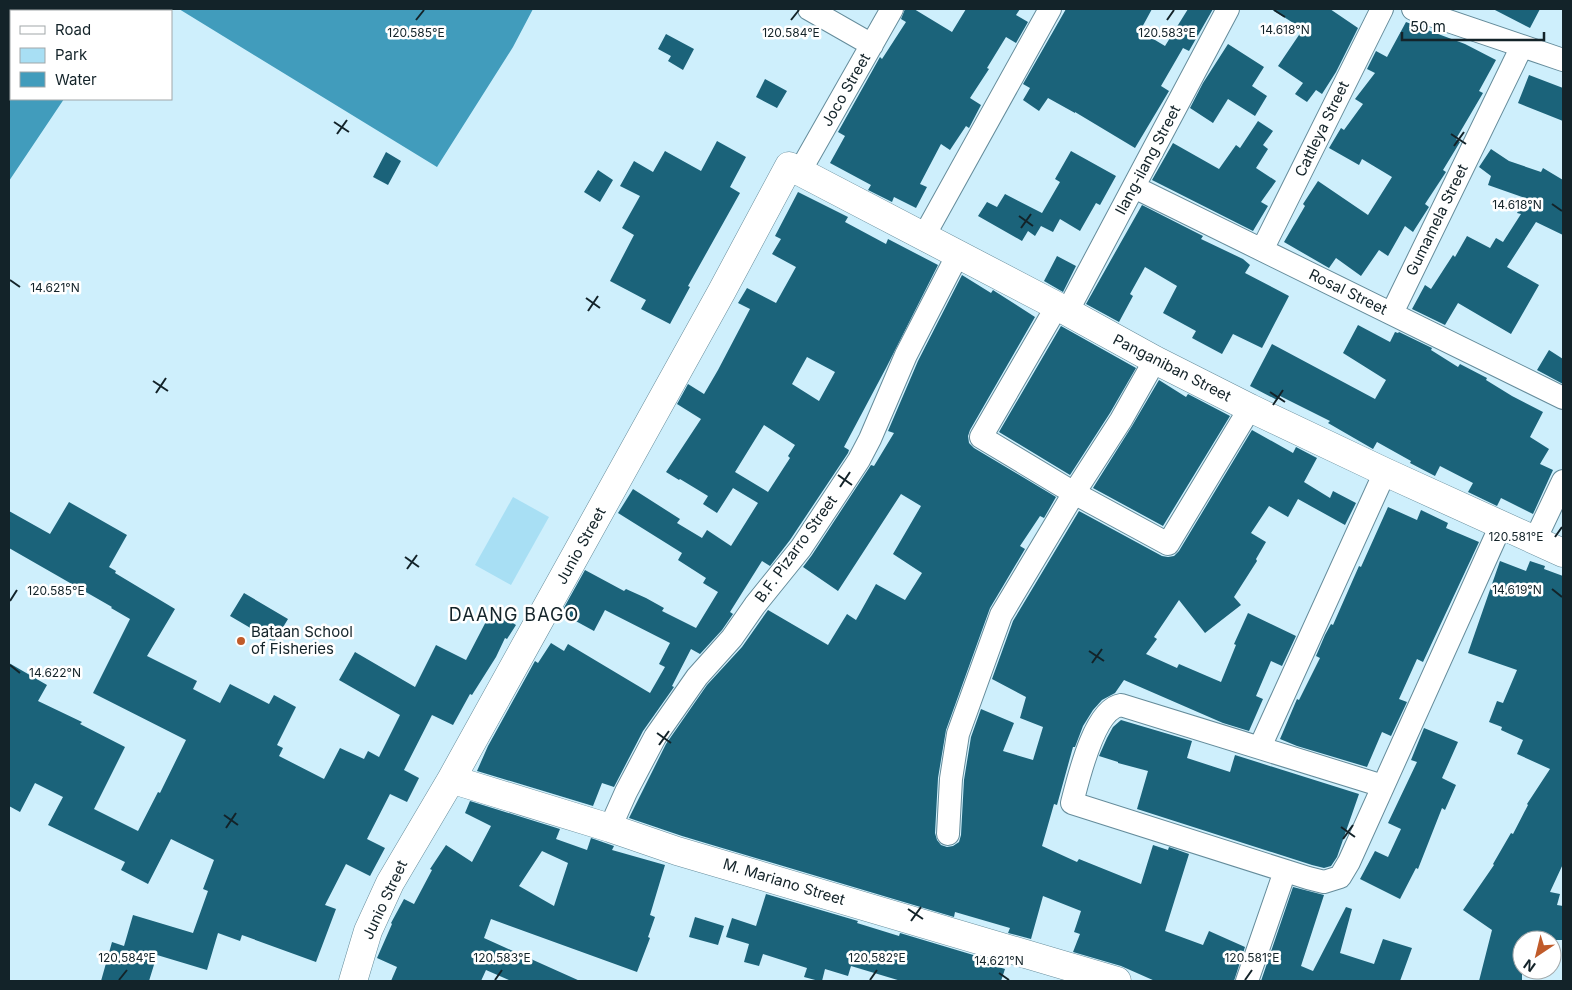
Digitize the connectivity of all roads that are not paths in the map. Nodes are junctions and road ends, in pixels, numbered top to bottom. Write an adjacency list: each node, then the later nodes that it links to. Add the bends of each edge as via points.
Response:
1 (809, 9): 7 (street)
2 (892, 9): 7 (street, Joco Street)
3 (1050, 9): 12 (street)
4 (1228, 9): 11 (street, Ilang-ilang Street)
5 (1382, 9): 13 (street, Cattleya Street)
6 (1413, 9): 8 (street)
7 (872, 45): 10 (street, Joco Street)
8 (1522, 46): 9 (street); 16 (street, Gumamela Street)
9 (1563, 60)
10 (794, 168): 12 (street, Panganiban Street); 27 (street, Junio Street, via 734,298)
11 (1134, 186): 13 (street, Rosal Street); 15 (street, Ilang-ilang Street)
12 (924, 236): 14 (street, Panganiban Street)
13 (1262, 250): 16 (street, Rosal Street)
14 (958, 254): 15 (street, Panganiban Street); 29 (street, B.F. Pizarro Street, via 909,348 859,460 801,548 732,638 697,677 666,721 637,769)
15 (1062, 309): 17 (street, Panganiban Street); 22 (street, Ilang-ilang Street, via 981,437)
16 (1392, 313): 18 (street, Rosal Street)
17 (1155, 360): 19 (street, Panganiban Street); 22 (street)
18 (1563, 398)
19 (1250, 408): 20 (street, Panganiban Street); 22 (street, via 1168,544)
20 (1384, 472): 23 (street, Panganiban Street); 26 (street)
21 (1563, 481): 24 (street)
22 (1074, 493): 30 (street, via 1001,615 958,734)
23 (1501, 525): 24 (street, Panganiban Street); 28 (street)
24 (1534, 540): 25 (street, Panganiban Street)
25 (1563, 553)
26 (1260, 747): 28 (street); 31 (street, via 1130,707 1117,706 1091,740 1072,803)
27 (456, 780): 29 (street, M. Mariano Street); 32 (street, Junio Street, via 390,883 368,932); 33 (street, Junio Street, via 384,925)
28 (1383, 786): 31 (street, via 1340,877 1324,882)
29 (610, 828): 34 (street, M. Mariano Street)
30 (948, 834)
31 (1285, 871): 35 (street)
32 (353, 981)
33 (367, 981)
34 (1117, 981)
35 (1247, 981)

